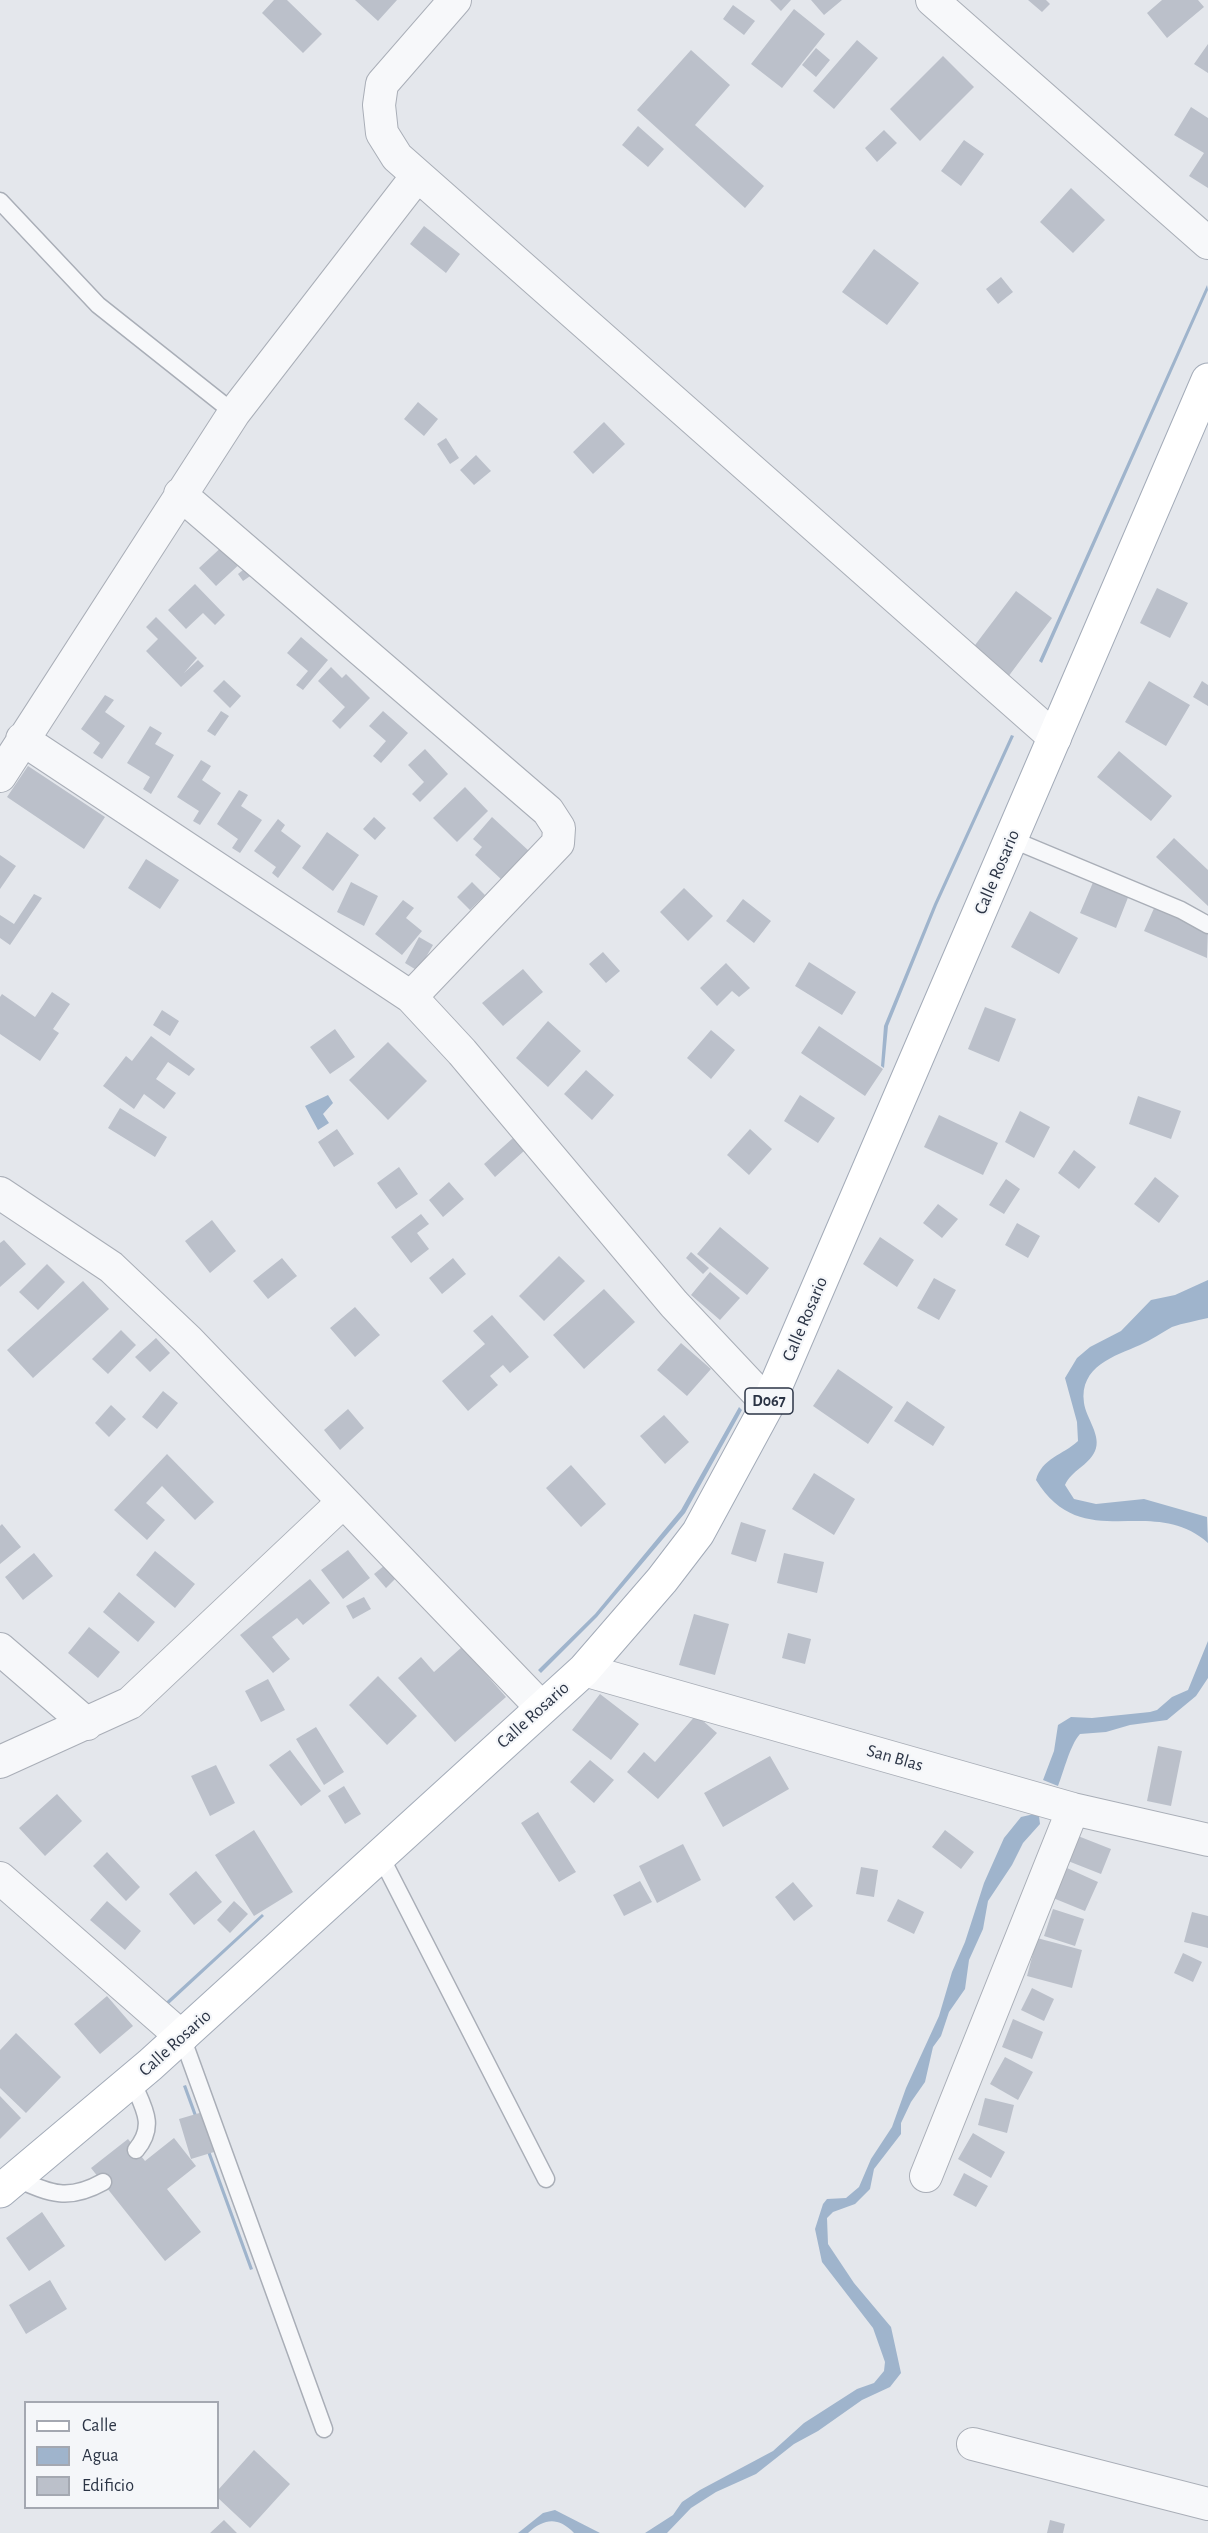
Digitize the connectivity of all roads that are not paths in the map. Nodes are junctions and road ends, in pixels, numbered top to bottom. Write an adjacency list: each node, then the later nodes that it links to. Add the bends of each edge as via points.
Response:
1 (455, 0): 3 (street, via 382,84 382,133 397,157)
2 (932, 0): 5 (street)
3 (417, 176): 7 (street); 9 (street)
4 (0, 201): 7 (lane, via 98,305)
5 (1208, 243)
6 (1208, 380): 9 (main road, Calle Rosario / D067)
7 (234, 413): 8 (street)
8 (180, 494): 10 (street); 14 (street, via 548,811 559,828 558,843)
9 (1055, 738): 12 (main road, Calle Rosario / D067)
10 (22, 739): 11 (street); 14 (street)
11 (0, 776)
12 (1011, 839): 13 (lane); 16 (main road, Calle Rosario / D067)
13 (1208, 925)
14 (411, 997): 16 (street, via 674,1304)
15 (0, 1193): 17 (street, via 111,1267 188,1340)
16 (768, 1404): 19 (main road, Calle Rosario / D067, via 698,1533)
17 (343, 1502): 20 (street); 21 (street, via 130,1703)
18 (0, 1649): 21 (street)
19 (584, 1670): 20 (main road, Calle Rosario / D067); 23 (street, San Blas)
20 (541, 1707): 25 (main road, Calle Rosario / D067)
21 (87, 1724): 22 (street)
22 (0, 1762)
23 (1073, 1809): 24 (street, San Blas); 30 (street)
24 (1208, 1840)
25 (380, 1855): 27 (main road, Calle Rosario / D067); 31 (lane)
26 (0, 1878): 27 (street)
27 (182, 2037): 28 (main road, Calle Rosario / D067); 34 (lane)
28 (132, 2081): 29 (lane, via 148,2129); 33 (main road, Calle Rosario / D067)
29 (136, 2150)
30 (926, 2176)
31 (546, 2179)
32 (103, 2182): 33 (lane, via 84,2193 65,2194)
33 (8, 2185)
34 (324, 2429)
35 (973, 2444): 36 (street)
36 (1208, 2504)

